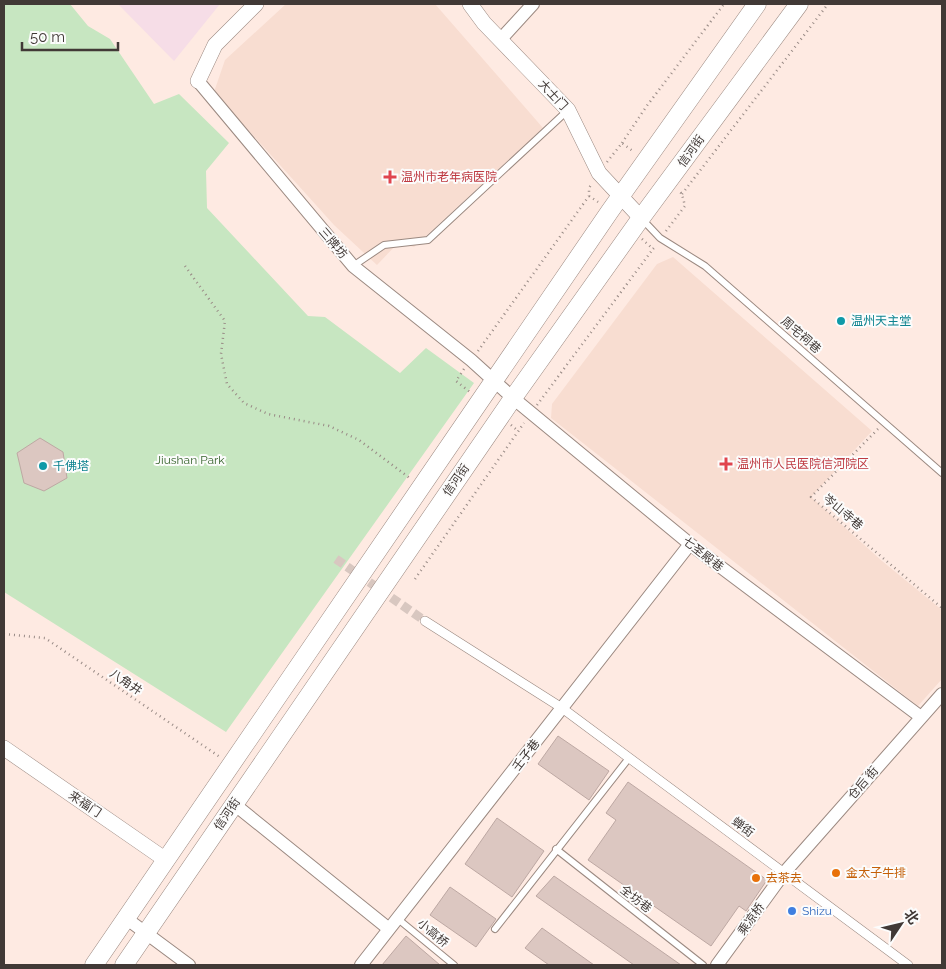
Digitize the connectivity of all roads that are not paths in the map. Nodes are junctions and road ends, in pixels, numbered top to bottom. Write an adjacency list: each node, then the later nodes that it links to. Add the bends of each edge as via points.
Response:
1 (256, 4): 7 (street, via 215,45)
2 (470, 4): 6 (street, 大士门)
3 (533, 4): 6 (street)
4 (757, 4): 9 (main road, 信河街)
5 (799, 4): 10 (main road, 信河街)
6 (500, 40): 8 (street, 大士门)
7 (198, 81): 11 (street, 三牌坊)
8 (568, 110): 9 (street, 大士门, via 599,173); 11 (lane, via 428,240 384,245)
9 (620, 196): 10 (street, 大士门); 12 (main road, 信河街)
10 (641, 218): 13 (main road, 信河街); 14 (lane, 周宅祠巷, via 660,238 705,266)
11 (353, 266): 12 (street, 三牌坊)
12 (493, 381): 13 (street, 七圣殿巷); 24 (main road, 信河街)
13 (513, 398): 15 (street, 七圣殿巷); 22 (main road, 信河街)
14 (942, 473)
15 (690, 544): 18 (street, 壬子巷); 19 (street, 七圣殿巷)
16 (425, 621): 18 (street, 蝉街)
17 (942, 694): 19 (street, 仓后 街)
18 (562, 708): 21 (street, 蝉街); 27 (street, 壬子巷)
19 (921, 718): 25 (street, 仓后 街)
20 (4, 748): 24 (street, 来福门)
21 (629, 758): 23 (lane); 25 (street, 蝉街)
22 (234, 804): 29 (street); 30 (main road, 信河街)
23 (556, 850): 28 (lane); 36 (lane, 全坊巷)
24 (166, 860): 26 (main road, 信河街)
25 (784, 873): 37 (street, 乘凉桥); 38 (street, 蝉街)
26 (127, 919): 30 (street); 31 (main road, 信河街)
27 (398, 919): 29 (street, 壬子巷); 35 (lane, 小高桥)
28 (495, 929)
29 (389, 930): 34 (street, 壬子巷)
30 (146, 933): 32 (main road, 信河街); 33 (street)
31 (94, 965)
32 (124, 965)
33 (189, 965)
34 (361, 965)
35 (454, 965)
36 (703, 965)
37 (717, 965)
38 (908, 965)

